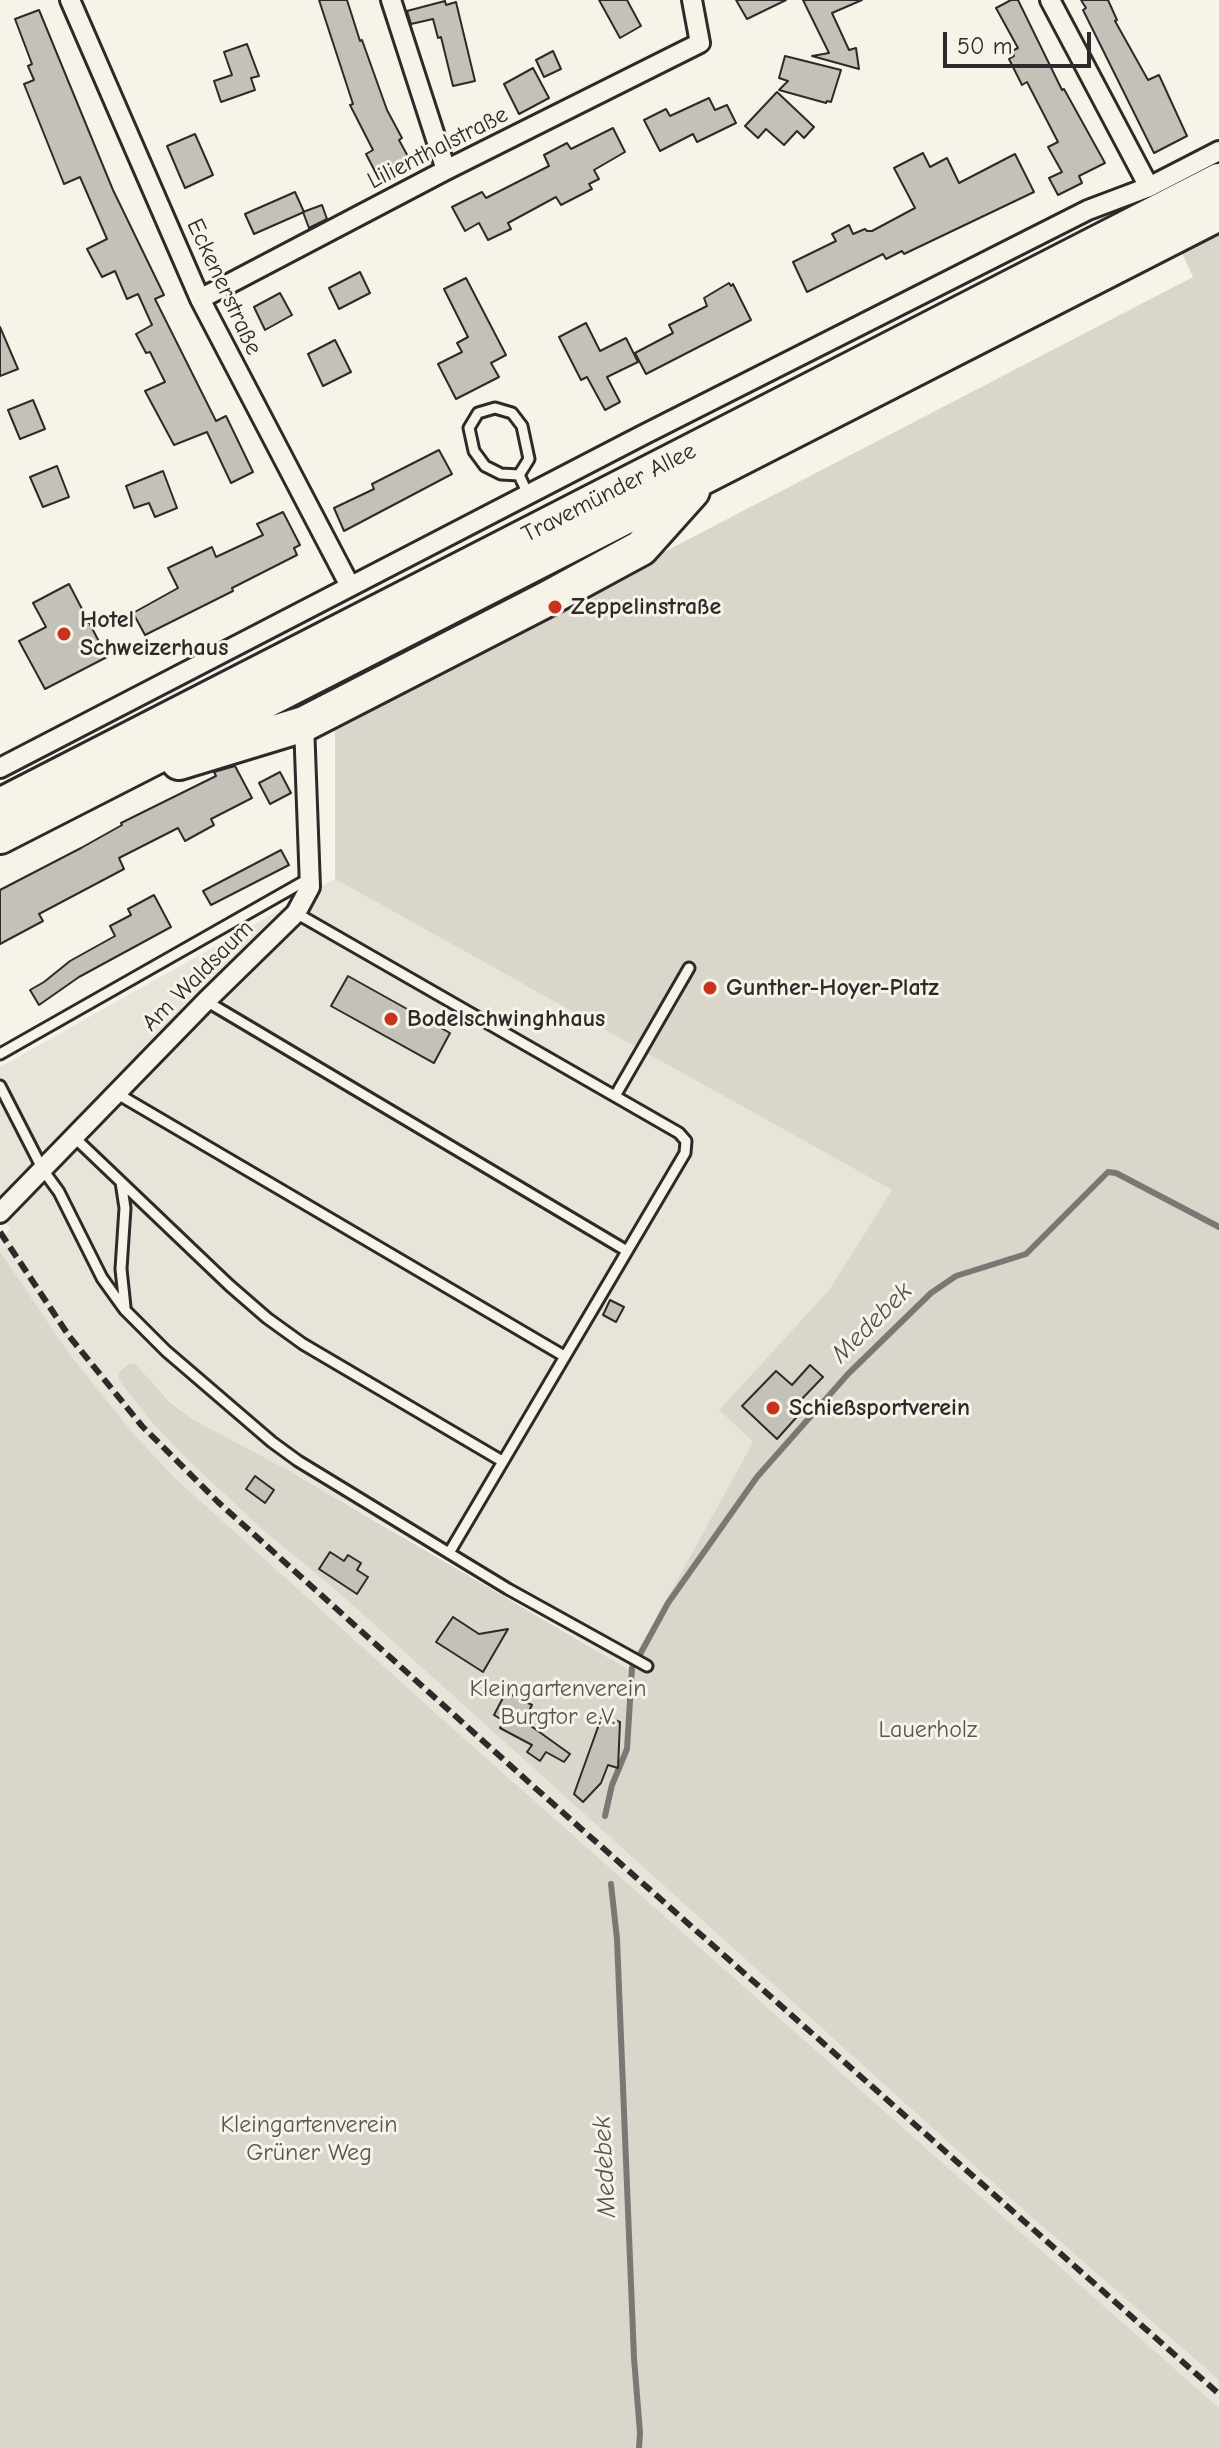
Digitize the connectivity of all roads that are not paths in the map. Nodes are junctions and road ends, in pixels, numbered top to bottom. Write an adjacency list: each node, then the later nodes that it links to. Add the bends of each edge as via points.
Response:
1 (70, 0): 10 (street, Eckenerstraße)
2 (391, 0): 6 (street)
3 (692, 0): 6 (street, Lilienthalstraße, via 700,43)
4 (1050, 0): 8 (street)
5 (1219, 151): 8 (street, Travemünder Allee)
6 (446, 170): 10 (street, Lilienthalstraße)
7 (1219, 181): 18 (highway, Travemünder Allee)
8 (1149, 187): 13 (street, Travemünder Allee, via 1074,217)
9 (1219, 213): 12 (highway, Travemünder Allee)
10 (200, 299): 14 (street, Eckenerstraße)
11 (519, 475): 11 (lane, via 485,466 474,451 469,428 478,413 495,408 512,413 522,426 529,459); 13 (lane)
12 (705, 476): 15 (highway, via 641,548); 17 (highway, Travemünder Allee)
13 (528, 494): 14 (street, Travemünder Allee)
14 (350, 586): 16 (street, Travemünder Allee)
15 (304, 724): 17 (highway); 21 (street, Am Waldsaum)
16 (0, 768)
17 (88, 790): 19 (highway, Travemünder Allee); 20 (highway)
18 (0, 806)
19 (0, 836)
20 (0, 851)
21 (310, 878): 22 (street, Am Waldsaum); 25 (lane)
22 (296, 913): 24 (street, Am Waldsaum); 28 (lane)
23 (689, 968): 28 (lane)
24 (206, 1001): 27 (street, Am Waldsaum); 33 (lane)
25 (0, 1054)
26 (0, 1086): 30 (lane)
27 (116, 1093): 29 (street, Am Waldsaum); 35 (lane)
28 (615, 1096): 33 (lane, via 686,1141 685,1153)
29 (75, 1138): 30 (street, Am Waldsaum); 31 (lane)
30 (43, 1170): 32 (street, Am Waldsaum); 34 (lane)
31 (121, 1182): 34 (lane); 36 (lane, via 267,1318)
32 (0, 1213)
33 (627, 1251): 35 (lane)
34 (125, 1310): 37 (lane, via 272,1442)
35 (564, 1356): 36 (lane)
36 (502, 1461): 37 (lane)
37 (449, 1553): 38 (lane)
38 (647, 1666)

